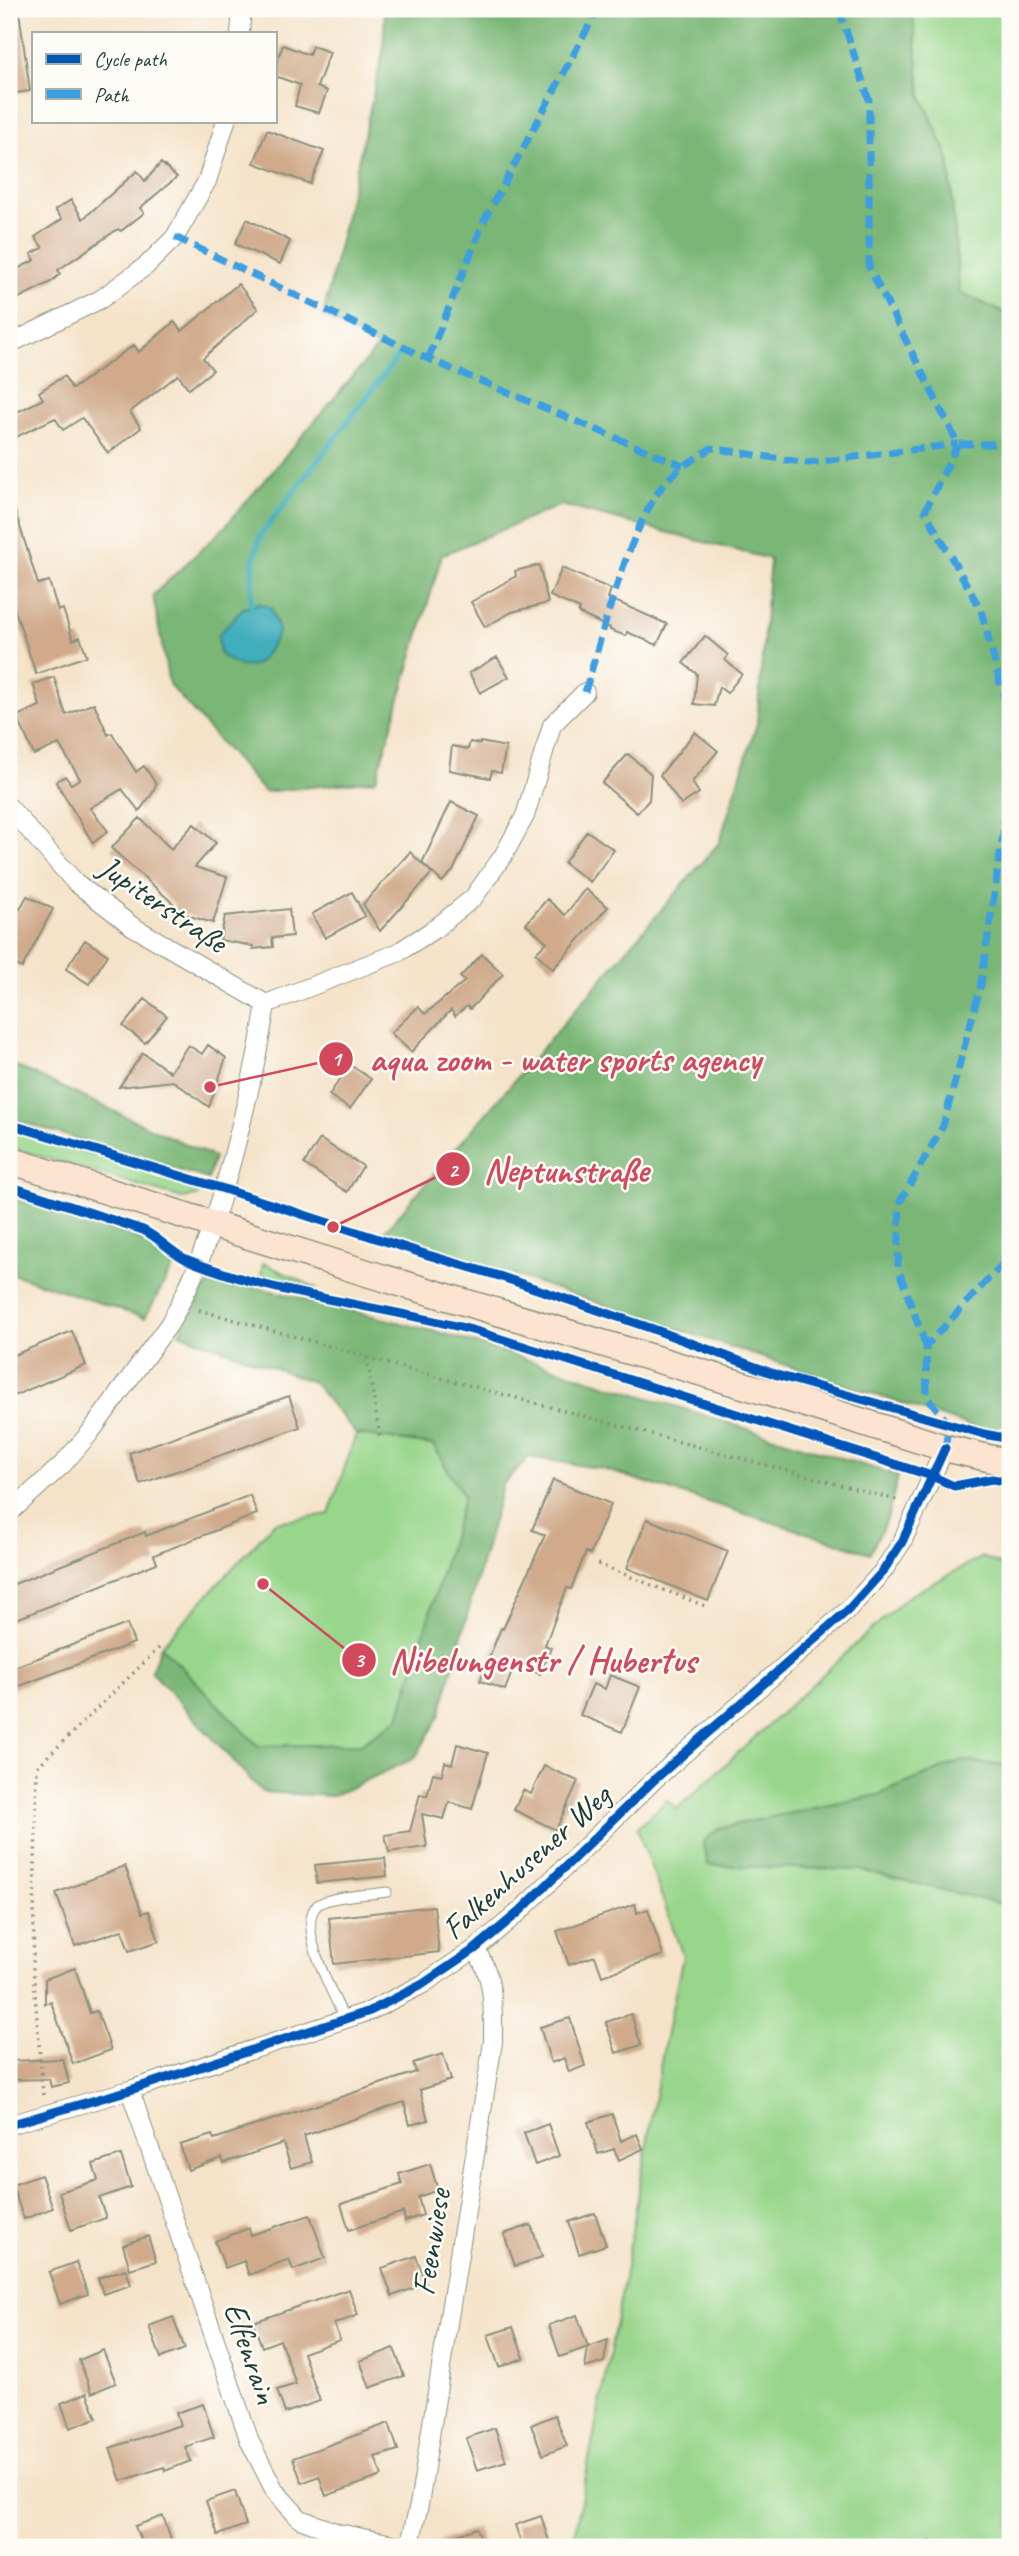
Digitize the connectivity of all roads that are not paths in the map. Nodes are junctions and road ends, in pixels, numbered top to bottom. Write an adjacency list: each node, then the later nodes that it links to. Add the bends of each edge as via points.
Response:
1 (242, 9): 2 (street)
2 (240, 32)
3 (226, 122): 4 (street, via 207,181 175,237 101,299)
4 (9, 344)
5 (585, 692): 7 (street, via 552,725 525,816 473,898 397,953)
6 (9, 807): 7 (street, Jupiterstraße, via 75,881 132,926)
7 (266, 1004): 9 (street, via 256,1068)
8 (9, 1160): 9 (main road)
9 (214, 1226): 10 (main road); 12 (street, via 170,1323 89,1434)
10 (945, 1448): 11 (main road); 14 (street, Falkenhusener Weg, via 902,1542 848,1610 655,1779)
11 (1010, 1462)
12 (10, 1511)
13 (387, 1892): 15 (lane, via 321,1902 311,1911 319,1966)
14 (475, 1949): 15 (street, Falkenhusener Weg, via 423,1984); 18 (street, Feenwiese, via 490,1981 493,2042 419,2505)
15 (345, 2019): 16 (street, Falkenhusener Weg)
16 (130, 2090): 17 (street, Falkenhusener Weg); 18 (street, Elfenrain, via 250,2442 275,2491 300,2519 338,2533)
17 (9, 2125)
18 (408, 2547)

